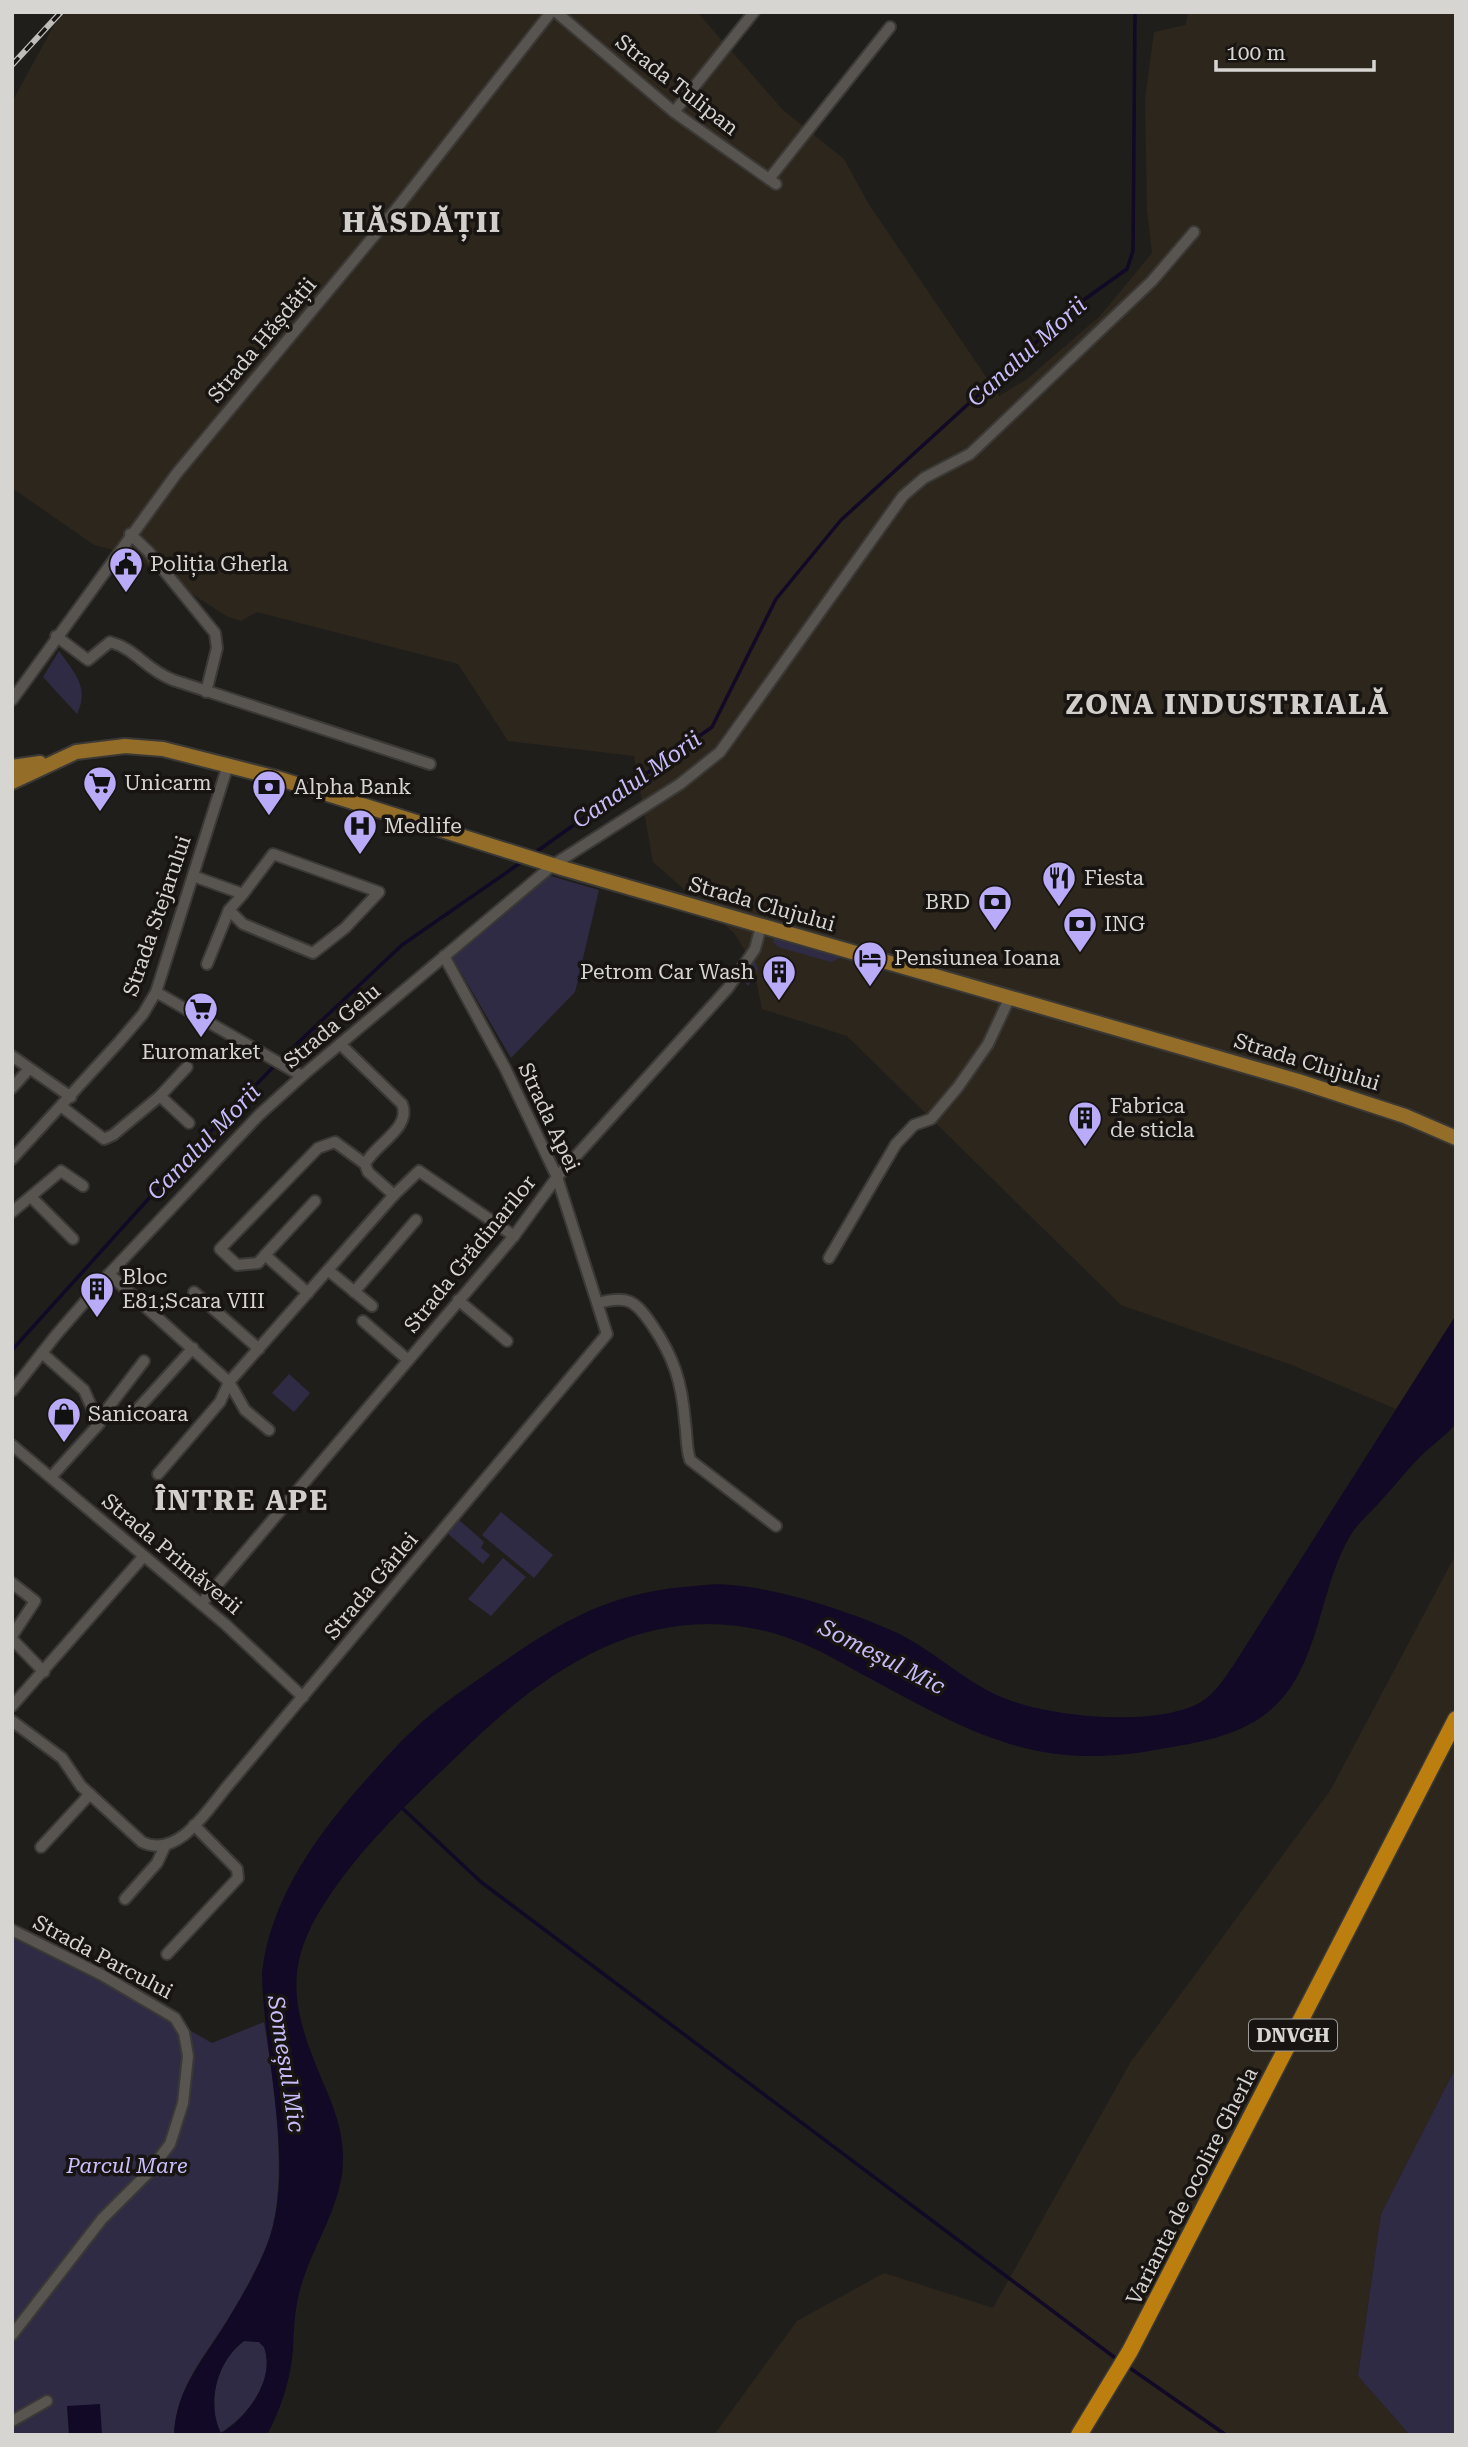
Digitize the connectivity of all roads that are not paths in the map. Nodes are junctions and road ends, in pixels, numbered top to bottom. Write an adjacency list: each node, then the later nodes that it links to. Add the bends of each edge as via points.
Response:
1 (551, 12): 7 (street, Strada Hășdății)
2 (556, 12): 5 (street, Strada Tulipan)
3 (754, 12): 5 (street)
4 (890, 27): 5 (street, Strada Tulipan, via 773,182)
5 (674, 112)
6 (1194, 232): 16 (street, Strada Gelu, via 1152,281 970,454 924,478 903,496 720,752 670,791)
7 (130, 534): 8 (street, Strada Hășdății); 9 (street, via 215,633 217,648)
8 (56, 636): 9 (street, via 89,660 110,642 125,646 154,672); 10 (street, Strada Hășdății)
9 (206, 692): 12 (street)
10 (12, 699)
11 (51, 762): 13 (main road, Strada Clujului, via 76,752 125,746 163,749); 14 (main road, Strada Clujului); 15 (main road, Strada Clujului)
12 (430, 764)
13 (228, 765): 16 (main road, Strada Clujului); 17 (street, Strada Stejarului)
14 (12, 766)
15 (12, 782)
16 (546, 863): 20 (main road, Strada Clujului); 21 (street, Strada Gelu)
17 (193, 876): 18 (street); 23 (street, Strada Stejarului)
18 (243, 894): 19 (street); 19 (street, via 273,854 379,892 313,953 243,924)
19 (229, 911): 22 (street)
20 (761, 926): 24 (main road, Strada Clujului); 38 (street, Strada Grădinarilor, via 755,949 728,988)
21 (444, 956): 25 (street, Strada Gelu); 38 (street, Strada Apei)
22 (206, 964)
23 (156, 992): 29 (street); 32 (street, Strada Stejarului, via 143,1014)
24 (1010, 997): 35 (main road, Strada Clujului, via 1342,1094); 48 (street, via 988,1044 958,1087 931,1119 914,1125 896,1144)
25 (340, 1044): 29 (street, Strada Gelu); 37 (street, via 402,1104 405,1113 403,1122)
26 (12, 1056): 28 (street)
27 (187, 1067): 31 (street)
28 (29, 1069): 30 (street); 32 (street)
29 (302, 1076): 50 (street, Strada Gelu, via 259,1115)
30 (12, 1088)
31 (160, 1096): 33 (street, via 104,1139); 34 (street)
32 (71, 1097): 33 (street, Strada Stejarului)
33 (62, 1107): 36 (street, Strada Stejarului)
34 (189, 1124)
35 (1456, 1138)
36 (12, 1160)
37 (365, 1164): 40 (street); 47 (street, via 335,1142 327,1142 220,1249 237,1265 258,1263)
38 (557, 1177): 45 (street, Strada Grădinarilor); 55 (street, Strada Apei)
39 (83, 1186): 41 (street, via 61,1171)
40 (394, 1195): 45 (street, via 419,1171); 49 (street)
41 (31, 1197): 43 (street); 46 (street)
42 (314, 1201): 47 (street)
43 (12, 1212)
44 (416, 1220): 52 (street)
45 (514, 1237): 54 (street, Strada Grădinarilor)
46 (73, 1238)
47 (265, 1255): 53 (street)
48 (829, 1258)
49 (329, 1271): 52 (street); 53 (street)
50 (109, 1274): 60 (street); 62 (street, Strada Gelu)
51 (194, 1292): 61 (street)
52 (354, 1292): 56 (street)
53 (308, 1293): 61 (street)
54 (458, 1300): 59 (street); 63 (street, Strada Grădinarilor)
55 (598, 1303): 58 (street, Strada Apei); 73 (street, via 618,1297 644,1313 670,1351 681,1389 690,1460)
56 (372, 1306)
57 (363, 1321): 63 (street)
58 (607, 1334): 79 (street, Strada Gârlei)
59 (508, 1341)
60 (193, 1348): 65 (street); 67 (street)
61 (259, 1349): 65 (street)
62 (43, 1353): 66 (street, Strada Gelu); 68 (street, via 84,1390)
63 (408, 1360): 76 (street, Strada Grădinarilor)
64 (144, 1362): 68 (street)
65 (229, 1382): 69 (street, via 245,1410); 71 (street, via 220,1402)
66 (12, 1391)
67 (134, 1414)
68 (97, 1421): 72 (street)
69 (269, 1430)
70 (12, 1445): 72 (street, Strada Primăverii)
71 (158, 1474)
72 (51, 1478): 74 (street, Strada Primăverii)
73 (776, 1526)
74 (143, 1557): 76 (street, Strada Primăverii); 78 (street)
75 (12, 1583): 77 (street, via 35,1601)
76 (201, 1604): 79 (street, Strada Primăverii)
77 (12, 1638): 78 (street)
78 (44, 1672): 80 (street)
79 (303, 1697): 84 (street, Strada Gârlei)
80 (12, 1706)
81 (1456, 1719): 93 (highway, Varianta de ocolire Gherla / DNVGH, via 1130,2351)
82 (12, 1721): 83 (street, via 62,1758)
83 (90, 1794): 85 (street, via 142,1842); 86 (street)
84 (194, 1825): 85 (street, Strada Gârlei); 89 (street, via 237,1870 238,1878)
85 (166, 1846): 87 (street)
86 (41, 1847)
87 (125, 1899)
88 (12, 1930): 90 (street, Strada Parcului, via 175,2018 188,2056 183,2103 170,2144 102,2219)
89 (167, 1954)
90 (12, 2335)
91 (47, 2401): 92 (street)
92 (12, 2421)
93 (1079, 2435)

